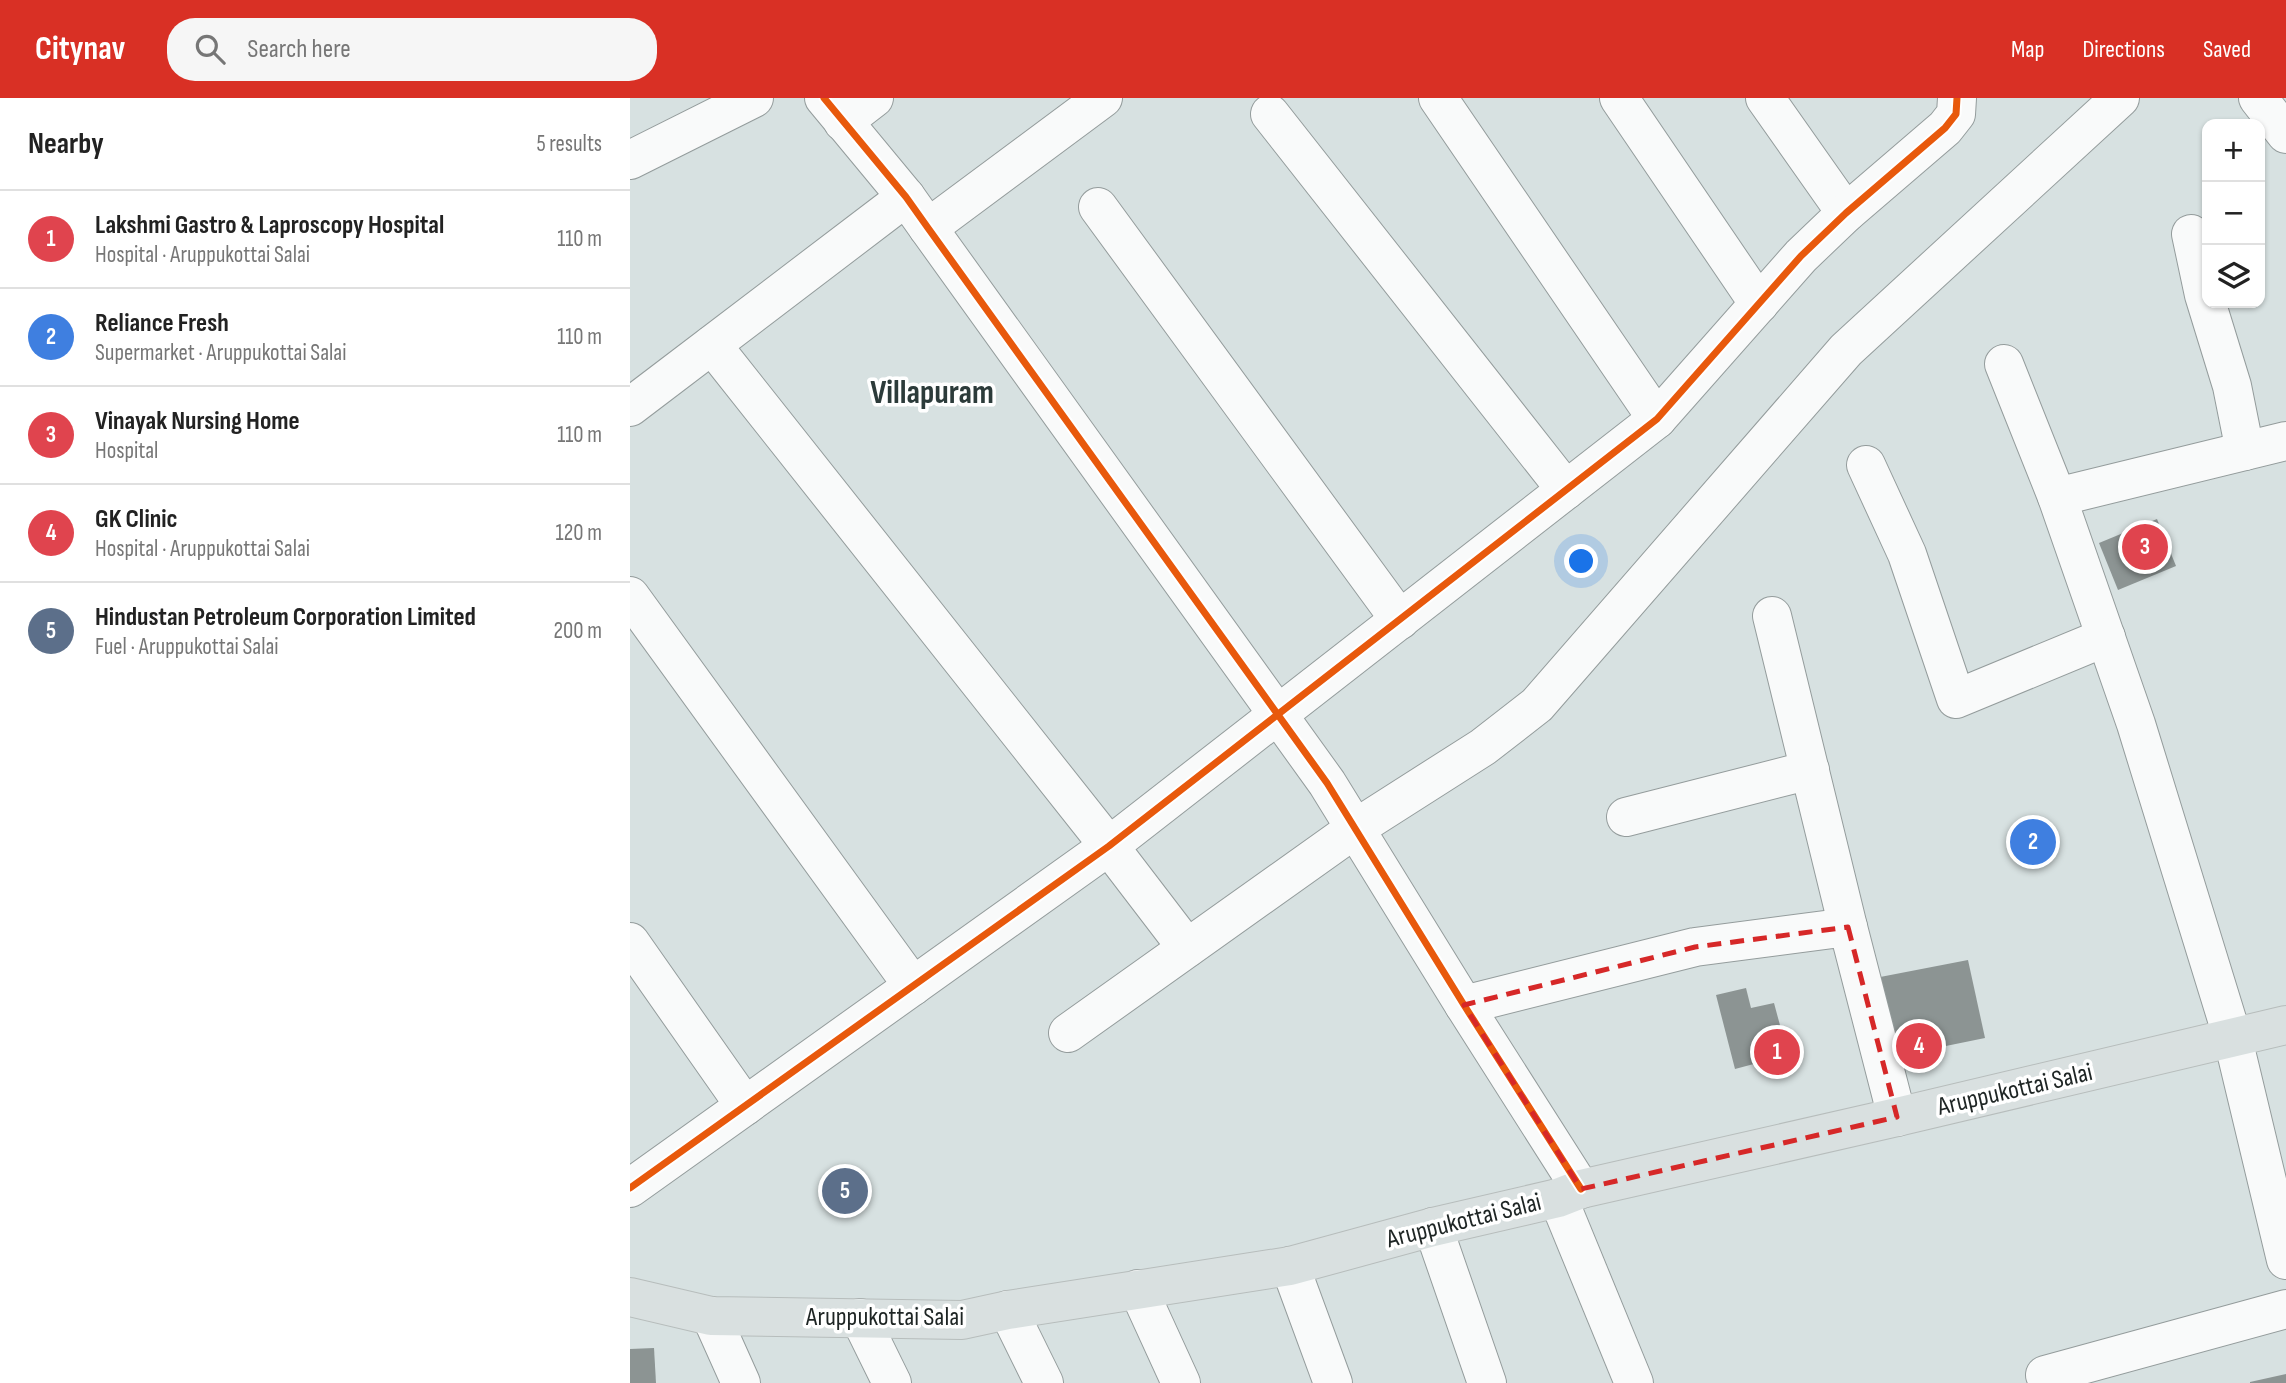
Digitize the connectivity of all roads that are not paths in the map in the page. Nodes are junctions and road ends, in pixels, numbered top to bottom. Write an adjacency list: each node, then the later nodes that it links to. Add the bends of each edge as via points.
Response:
1 (754, 98): 13 (street)
2 (874, 98): 10 (street)
3 (1103, 98): 17 (street)
4 (1438, 98): 23 (street)
5 (1619, 98): 19 (street)
6 (1765, 98): 16 (street)
7 (1957, 98): 16 (street, via 1956,114 1945,128)
8 (2120, 98): 36 (street, via 1846,350 1537,705 1483,747)
9 (2258, 98): 12 (street)
10 (834, 110): 14 (street)
11 (1270, 114): 27 (street)
12 (2286, 134)
13 (630, 160)
14 (906, 198): 17 (street); 20 (street)
15 (1098, 207): 31 (street)
16 (1846, 213): 19 (street)
17 (928, 228): 33 (street)
18 (2191, 234): 25 (street)
19 (1759, 304): 23 (street)
20 (712, 345): 22 (street); 37 (street)
21 (2004, 364): 28 (street)
22 (630, 407)
23 (1657, 419): 27 (street)
24 (2286, 441): 25 (street)
25 (2245, 451): 28 (street)
26 (1866, 465): 32 (street, via 1907,554 1956,699)
27 (1566, 490): 31 (street)
28 (2057, 497): 32 (street)
29 (630, 596): 41 (street)
30 (1772, 616): 34 (street)
31 (1400, 620): 33 (street)
32 (2106, 637): 45 (street)
33 (1278, 715): 36 (street); 37 (street)
34 (1810, 770): 35 (street); 38 (street)
35 (1626, 817)
36 (1356, 828): 40 (street); 42 (street)
37 (1109, 846): 40 (street); 41 (street)
38 (1848, 927): 42 (street, via 1695,947); 47 (street)
39 (630, 942): 46 (street)
40 (1187, 948): 44 (street)
41 (913, 986): 46 (street)
42 (1464, 1006): 49 (street)
43 (2286, 1025): 45 (main road, Aruppukottai Salai)
44 (1068, 1033)
45 (2234, 1039): 47 (main road, Aruppukottai Salai); 51 (street)
46 (746, 1106): 48 (street)
47 (1897, 1118): 49 (main road, Aruppukottai Salai)
48 (630, 1188)
49 (1569, 1194): 50 (main road, Aruppukottai Salai); 66 (street)
50 (1433, 1227): 52 (main road, Aruppukottai Salai); 65 (street)
51 (2286, 1260)
52 (1290, 1266): 53 (main road, Aruppukottai Salai); 64 (street)
53 (1138, 1289): 56 (main road, Aruppukottai Salai); 63 (street)
54 (630, 1297): 57 (main road, Aruppukottai Salai)
55 (2286, 1309): 59 (street)
56 (1008, 1310): 58 (main road, Aruppukottai Salai, via 962,1320); 62 (street)
57 (711, 1316): 58 (main road, Aruppukottai Salai); 60 (street)
58 (860, 1318): 61 (street)
59 (2045, 1376)
60 (741, 1383)
61 (892, 1383)
62 (1044, 1383)
63 (1181, 1383)
64 (1333, 1383)
65 (1487, 1383)
66 (1634, 1383)

